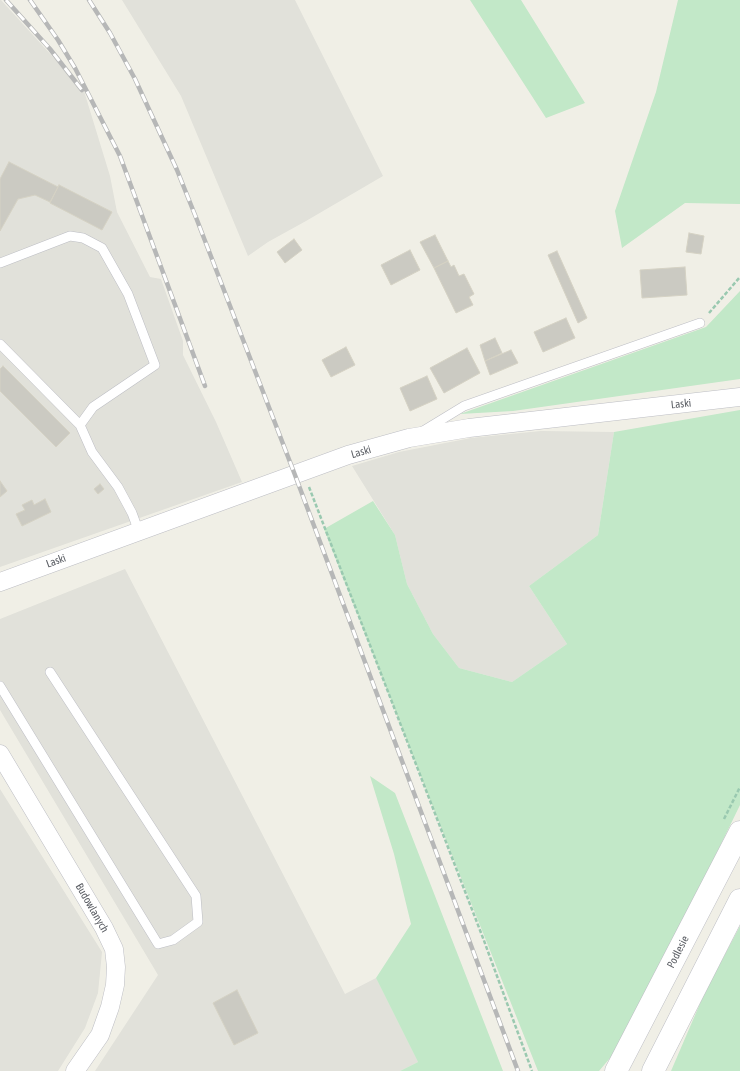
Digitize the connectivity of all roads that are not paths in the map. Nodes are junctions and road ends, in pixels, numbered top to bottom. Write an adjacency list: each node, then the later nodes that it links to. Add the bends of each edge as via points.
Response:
1 (0, 263): 5 (lane, via 70,236 83,238 102,248 128,294 155,365 93,407)
2 (700, 323): 6 (lane, via 464,406)
3 (0, 344): 5 (lane)
4 (740, 398): 6 (street, Laski, via 469,428)
5 (80, 425): 7 (lane, via 92,452 118,487 132,512)
6 (409, 438): 7 (street, Laski, via 348,455)
7 (139, 532): 8 (street, Laski)
8 (0, 582)
9 (50, 672): 10 (lane, via 196,896 198,922 173,940 158,944)
10 (0, 686)
11 (0, 754): 14 (street, Budowlanych, via 114,949 116,985 110,1007 100,1035)
12 (740, 832): 15 (street, Podlesie)
13 (740, 900): 16 (street)
14 (75, 1071)
15 (616, 1071)
16 (652, 1071)

